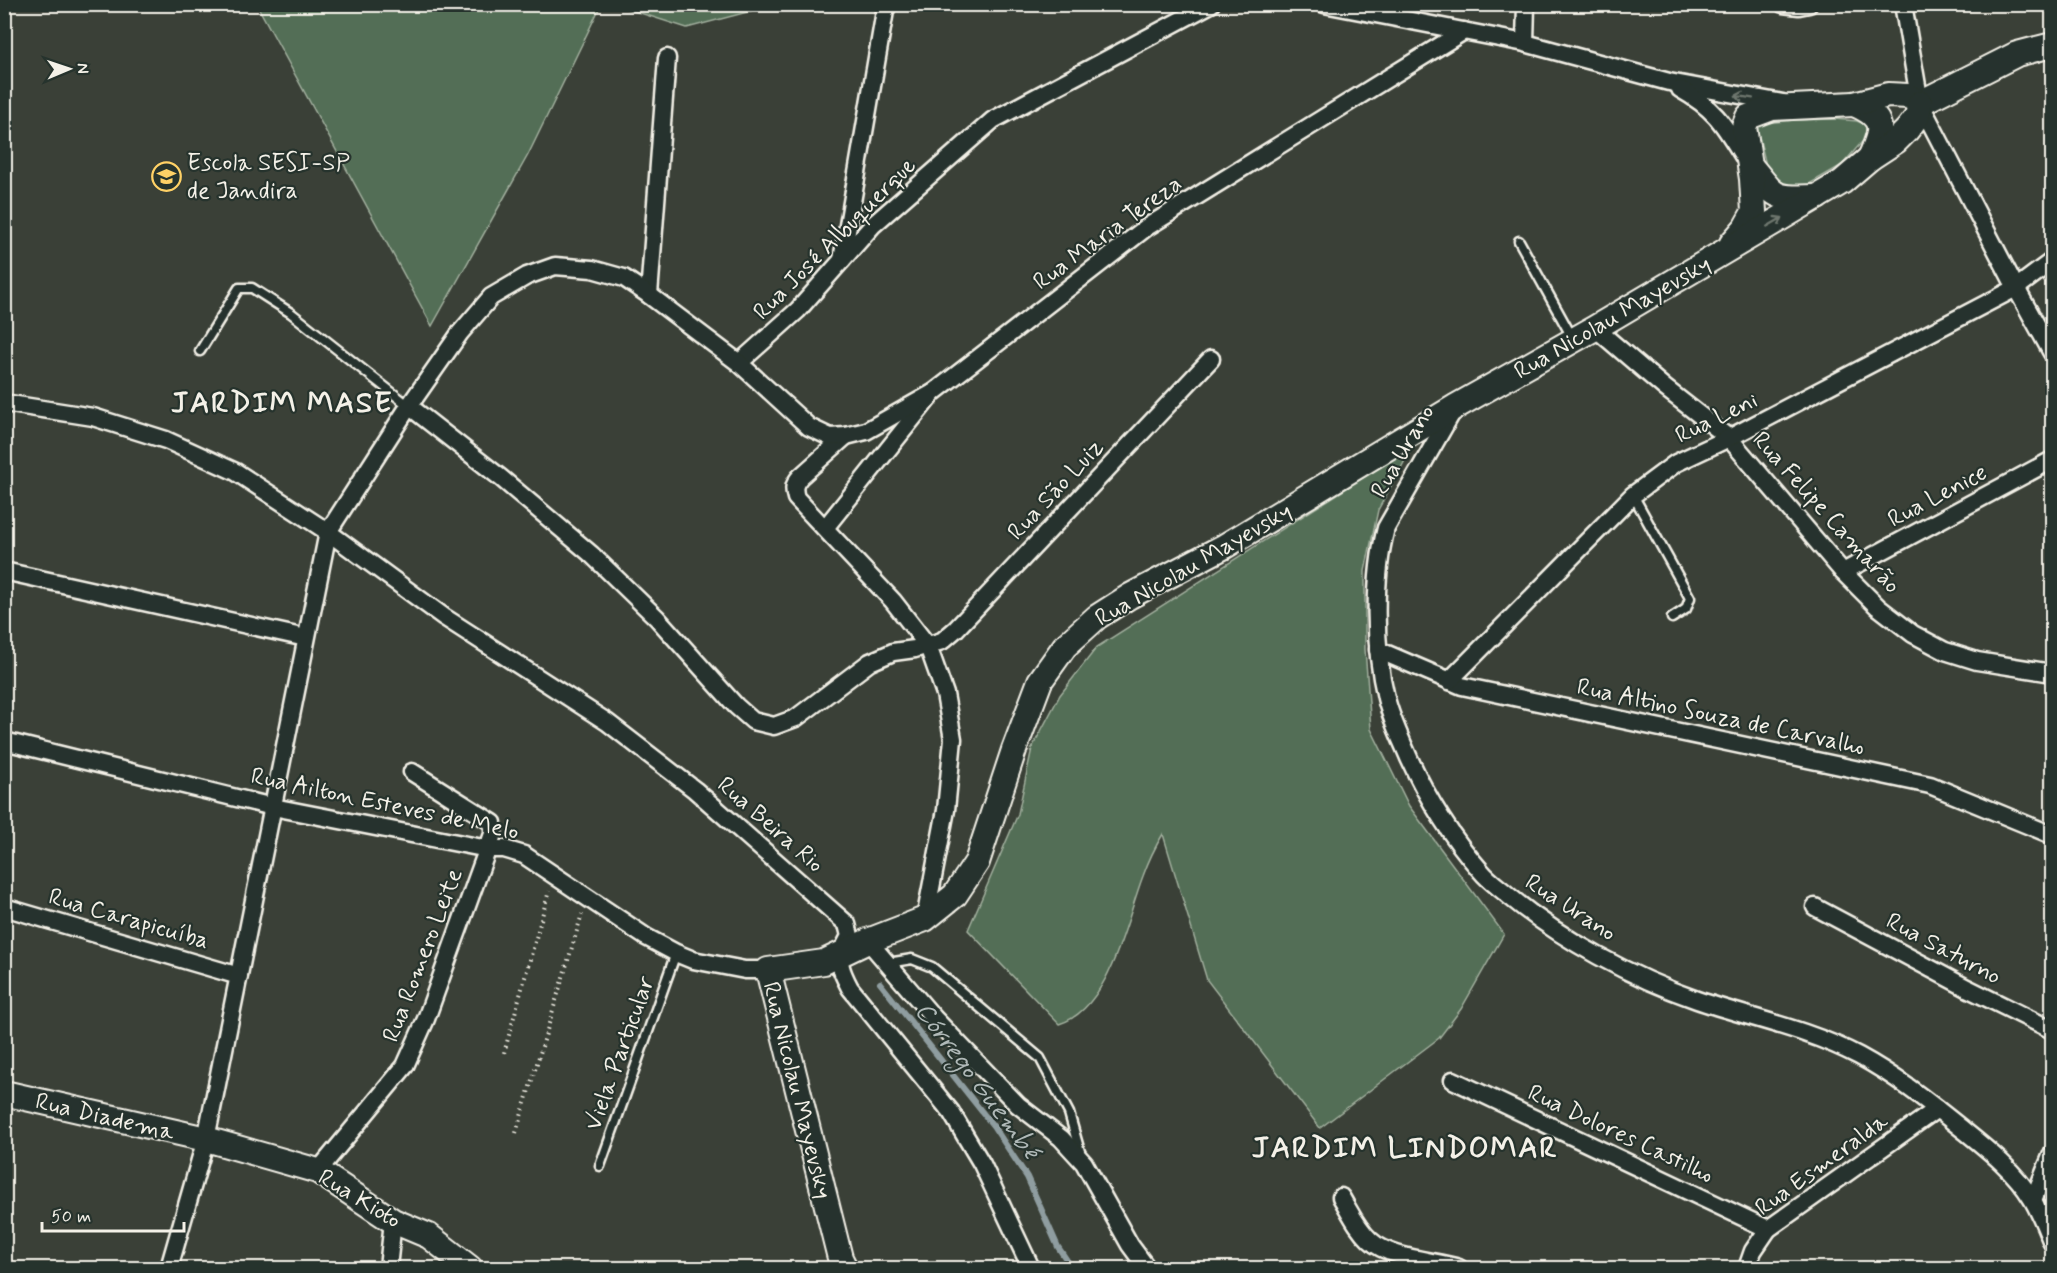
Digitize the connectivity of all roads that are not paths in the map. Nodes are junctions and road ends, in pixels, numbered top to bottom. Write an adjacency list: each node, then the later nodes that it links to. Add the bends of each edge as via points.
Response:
1 (888, 4): 21 (street)
2 (1211, 4): 21 (street, Rua José Albuquerque, via 993,120 873,225)
3 (1324, 4): 8 (street)
4 (1526, 4): 9 (street)
5 (1783, 4): 6 (street)
6 (1809, 4)
7 (1903, 4): 13 (street)
8 (1464, 32): 9 (street); 31 (street, Rua Maria Tereza, via 1147,227)
9 (1525, 43): 12 (street)
10 (2052, 45): 13 (street, via 2017,54)
11 (667, 58): 24 (street)
12 (1669, 82): 15 (street, one-way to 12); 17 (street, via 1706,104 1718,116)
13 (1920, 103): 14 (street, via 1908,96 1888,95); 16 (street, Rua Nicolau Mayevsky, via 1917,117 1907,130); 23 (street)
14 (1854, 104): 15 (street); 16 (street, via 1871,111 1877,120 1880,131)
15 (1802, 105): 17 (street, via 1772,108 1748,117 1744,128)
16 (1870, 158): 18 (street, Rua Nicolau Mayevsky)
17 (1748, 163): 18 (street, via 1773,194); 20 (street, Rua Nicolau Mayevsky, via 1754,212)
18 (1818, 197): 20 (street, Rua Nicolau Mayevsky, one-way to 18)
19 (1519, 241): 26 (lane)
20 (1725, 252): 25 (street, Rua Nicolau Mayevsky)
21 (842, 260): 30 (street, Rua José Albuquerque, via 798,310)
22 (2052, 261): 23 (street, Rua Leni)
23 (2016, 288): 28 (street); 36 (street, Rua Leni)
24 (649, 295): 30 (street); 33 (street, via 624,279 592,269 555,266 527,276 491,297 460,333)
25 (1595, 328): 26 (street, Rua Nicolau Mayevsky); 36 (street, Rua Felipe Camarão)
26 (1574, 340): 34 (street, Rua Nicolau Mayevsky)
27 (200, 351): 33 (lane, via 239,288 252,288 291,313)
28 (2052, 353)
29 (1211, 359): 45 (street, Rua São Luiz, via 956,629)
30 (739, 363): 35 (street, via 808,427 830,437)
31 (933, 393): 35 (street, via 866,431); 39 (street, Rua Maria Tereza)
32 (4, 403): 40 (street, Rua Beira Rio, via 93,417 166,440 236,472)
33 (409, 406): 40 (street); 45 (street, via 591,554 753,721 774,726 796,718 870,662 893,652)
34 (1455, 407): 46 (street, Rua Urano, via 1386,528 1381,547); 56 (street, Rua Nicolau Mayevsky, via 1225,546 1130,596 1097,617 1065,646 1040,681 977,862 956,896)
35 (846, 436): 39 (street, via 794,485 796,498)
36 (1729, 438): 38 (street, Rua Leni, via 1676,463); 42 (street, Rua Felipe Camarão)
37 (2052, 460): 42 (street, Rua Lenice)
38 (1633, 495): 43 (lane, via 1690,598 1686,609); 48 (street, Rua Leni)
39 (825, 528): 45 (street, via 893,601)
40 (328, 532): 44 (street); 59 (street, Rua Beira Rio, via 444,617 607,722 695,790 848,924 850,936)
41 (4, 571): 44 (street)
42 (1843, 572): 47 (street, Rua Felipe Camarão, via 1878,607 1913,634 1945,651 1977,661)
43 (1672, 618)
44 (306, 638): 51 (street)
45 (928, 646): 56 (street, via 945,694 953,739 946,810)
46 (1378, 650): 48 (street, Rua Altino Souza de Carvalho); 66 (street, Rua Urano, via 1386,700 1423,788 1449,831 1483,874 1535,917 1589,951 1667,988 1811,1035 1857,1055)
47 (2052, 673)
48 (1449, 681): 52 (street, Rua Altino Souza de Carvalho, via 1930,784)
49 (4, 741): 51 (street, Rua Ailton Esteves de Melo)
50 (412, 772): 53 (street, Rua Romero Leite, via 493,823 494,834)
51 (273, 807): 53 (street, Rua Ailton Esteves de Melo); 62 (street)
52 (2052, 835)
53 (488, 849): 58 (street, Rua Ailton Esteves de Melo, via 524,855); 71 (street, Rua Romero Leite, via 405,1066)
54 (4, 907): 62 (street, Rua Carapicuíba)
55 (1815, 908): 63 (street, Rua Saturno)
56 (925, 919): 57 (street, Rua Nicolau Mayevsky)
57 (868, 941): 59 (street, Rua Nicolau Mayevsky); 60 (street)
58 (676, 953): 61 (street, Rua Ailton Esteves de Melo, via 745,970); 70 (lane, Viela Particular)
59 (840, 954): 61 (street, Rua Nicolau Mayevsky, via 824,962); 81 (street, via 842,972 850,988 956,1121 982,1164)
60 (888, 963): 69 (street, via 933,1018 1018,1105 1061,1138); 69 (lane, via 912,958 932,967 1040,1058 1069,1113)
61 (768, 970): 80 (street, Rua Nicolau Mayevsky)
62 (239, 976): 67 (street)
63 (2052, 1030)
64 (1453, 1080): 75 (street, Rua Dolores Castilho)
65 (4, 1094): 67 (street, Rua Diadema)
66 (1937, 1109): 73 (street, Rua Urano, via 2002,1163); 75 (street, Rua Esmeralda)
67 (206, 1139): 71 (street, Rua Kioto); 77 (street)
68 (2052, 1154): 73 (street)
69 (1084, 1164): 82 (street)
70 (600, 1166)
71 (318, 1171): 74 (street, Rua Kioto)
72 (1341, 1197): 83 (street, via 1371,1242 1387,1251)
73 (2032, 1200): 76 (street, Rua Urano)
74 (393, 1221): 78 (street); 79 (street, Rua Kioto, via 429,1236)
75 (1768, 1229): 84 (street, Rua Esmeralda)
76 (2052, 1243)
77 (169, 1269)
78 (388, 1269)
79 (470, 1269)
80 (845, 1269)
81 (1031, 1269)
82 (1147, 1269)
83 (1459, 1269)
84 (1746, 1269)

